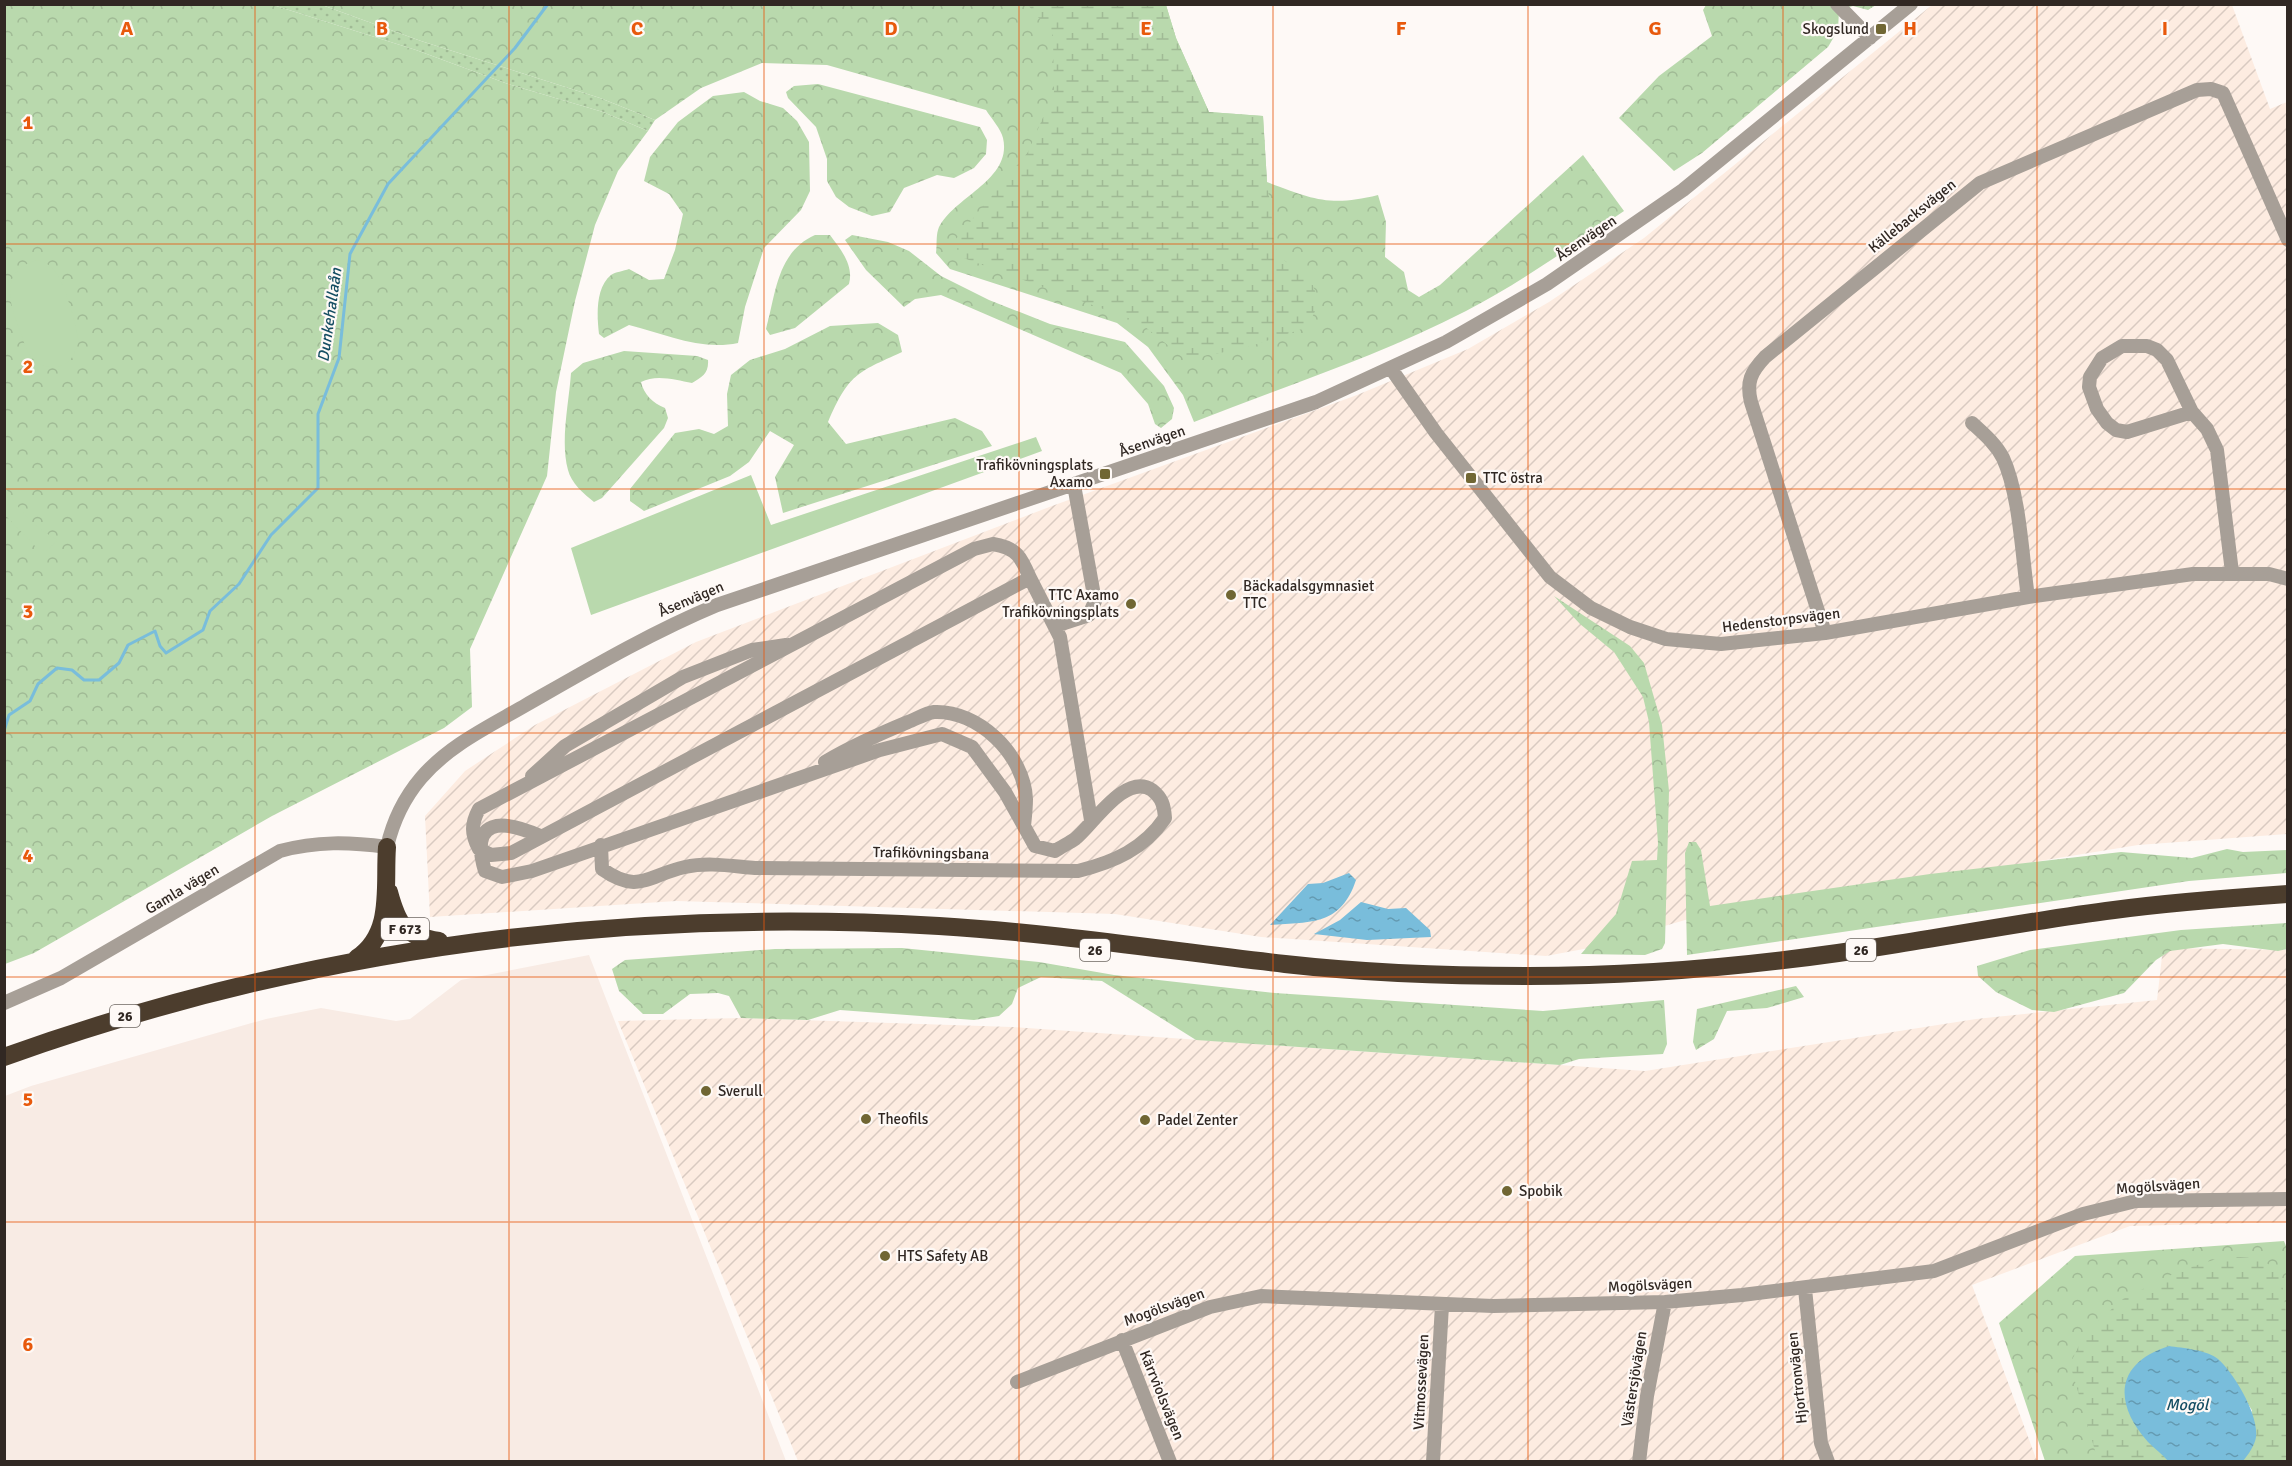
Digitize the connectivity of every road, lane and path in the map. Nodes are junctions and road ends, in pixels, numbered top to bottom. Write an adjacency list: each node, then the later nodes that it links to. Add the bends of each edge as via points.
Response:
1 (1837, 4): 3 (street)
2 (1911, 4): 3 (street, Åsenvägen / F 673)
3 (1870, 38): 5 (street, Åsenvägen / F 673, via 1683,190 1611,242 1481,324)
4 (2288, 240): 14 (street, Källebacksvägen, via 2223,93 2197,90 1980,183 1765,357 1751,371 1750,402)
5 (1392, 370): 8 (street, Åsenvägen / F 673, via 1316,402); 14 (street, Hedenstorpsvägen, via 1436,433 1550,577 1591,608 1630,627 1691,643 1738,643)
6 (2192, 412): 6 (street, via 2167,360 2147,346 2122,346 2102,358 2090,377 2089,387 2097,410 2116,430 2138,430); 9 (street, via 2207,429 2217,450)
7 (1972, 423): 12 (street, via 2002,457 2011,483)
8 (1074, 485): 13 (street, via 1095,602 1089,615); 22 (street, Åsenvägen / F 673, via 717,605 640,640 450,751 409,794 395,819)
9 (2232, 572): 11 (street, Hedenstorpsvägen); 12 (street, Hedenstorpsvägen)
10 (1030, 578): 13 (street, Trafikövningsbana); 15 (street, Trafikövningsbana, via 1022,560 1009,547 993,544 974,549); 20 (street)
11 (2288, 579)
12 (2028, 597): 14 (street, Hedenstorpsvägen)
13 (1055, 626): 18 (street, Trafikövningsbana)
14 (1826, 633)
15 (796, 643): 17 (street, Trafikövningsbana); 17 (street, Trafikövningsbana, via 752,650 683,677 565,746)
16 (798, 778): 19 (street, Trafikövningsbana, via 942,734 972,747); 19 (street, Trafikövningsbana, via 864,739 933,712 965,717 985,728 1006,749 1026,797); 21 (street, Trafikövningsbana)
17 (515, 791): 23 (street, Trafikövningsbana, via 479,809 472,835)
18 (1091, 820): 19 (street, Trafikövningsbana, via 1077,838 1055,850 1035,846); 21 (street, Trafikövningsbana, via 1124,791 1142,786 1163,801 1165,818 1152,837 1107,864 1078,871 754,868 711,864 684,867 642,882 620,882 602,869)
19 (1024, 826)
20 (540, 836): 23 (street, via 511,853 491,855); 23 (street, via 511,825 496,825 485,833)
21 (601, 845): 23 (street, Trafikövningsbana, via 532,871 502,877 485,871)
22 (387, 847): 24 (highway, F 673); 29 (street, Gamla vägen, via 332,842 280,851 61,978)
23 (478, 849)
24 (386, 882): 27 (highway, F 673, via 395,914 404,929 420,939); 28 (highway, F 673, via 379,936)
25 (2288, 894): 27 (highway, 26, via 2112,910 1773,962 1596,975 1355,970 994,930 834,921 607,927)
26 (2288, 904): 31 (highway, 26, via 2112,920 1773,971 1597,984 1422,983 1287,974 942,933 725,929 608,935 455,952 293,980 196,1003)
27 (454, 943): 28 (highway, 26)
28 (356, 959): 30 (highway, 26, via 194,996)
29 (4, 1003)
30 (4, 1056)
31 (4, 1064)
32 (2288, 1199): 33 (street, Mogölsvägen, via 2157,1200 2111,1205 1934,1271)
33 (1805, 1289): 34 (street, Mogölsvägen); 41 (street, Hjortronvägen, via 1821,1443)
34 (1665, 1302): 35 (street, Mogölsvägen); 40 (street, Västersjövägen)
35 (1442, 1305): 36 (street, Mogölsvägen, via 1261,1296 1210,1307); 39 (street, Vitmossevägen)
36 (1122, 1340): 37 (street, Mogölsvägen); 38 (street, Kärrviolsvägen)
37 (1017, 1382)
38 (1170, 1461)
39 (1433, 1461)
40 (1639, 1461)
41 (1828, 1461)

